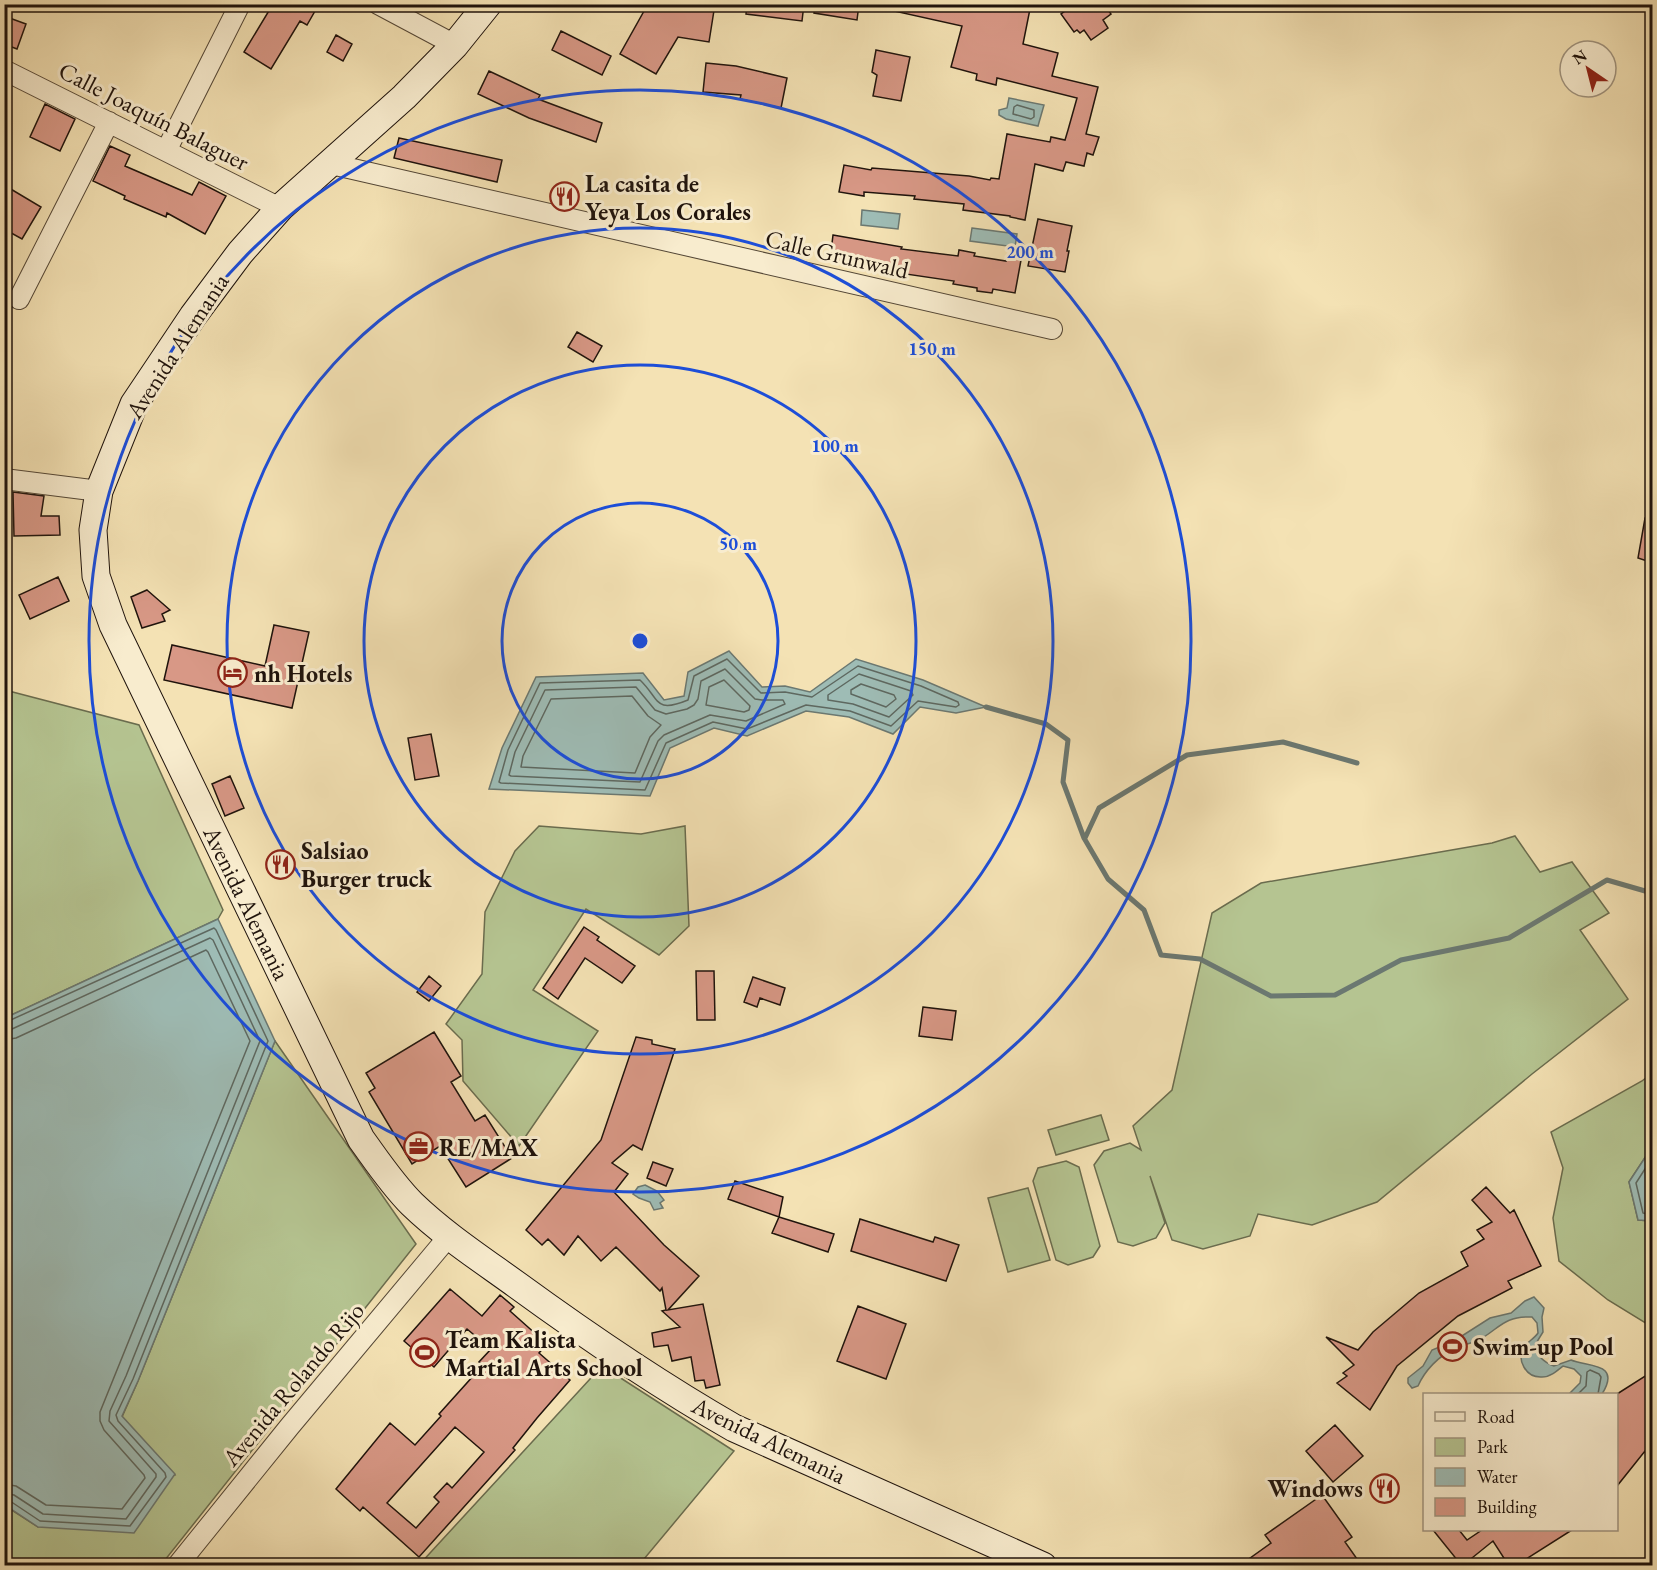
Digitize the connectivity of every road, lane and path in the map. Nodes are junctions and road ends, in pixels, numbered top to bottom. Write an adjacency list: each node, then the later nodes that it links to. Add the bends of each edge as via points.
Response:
1 (240, 4): 7 (street)
2 (378, 4): 4 (street)
3 (488, 4): 4 (street, Avenida Alemania)
4 (455, 45): 8 (street, Avenida Alemania)
5 (4, 70): 6 (street, Calle Joaquín Balaguer)
6 (109, 123): 7 (street, Calle Joaquín Balaguer); 10 (street)
7 (166, 151): 9 (street, Calle Joaquín Balaguer)
8 (331, 164): 9 (street, Avenida Alemania); 11 (street, Calle Grunwald)
9 (280, 208): 13 (street, Avenida Alemania, via 233,262 134,404)
10 (20, 299)
11 (1052, 329)
12 (4, 479): 13 (street)
13 (99, 490): 14 (street, Avenida Alemania, via 93,530 96,576 113,625 361,1139 411,1203)
14 (449, 1236): 15 (street, Avenida Rolando Rijo); 16 (street, Avenida Alemania, via 696,1407 734,1428)
15 (177, 1566)
16 (1043, 1566)

